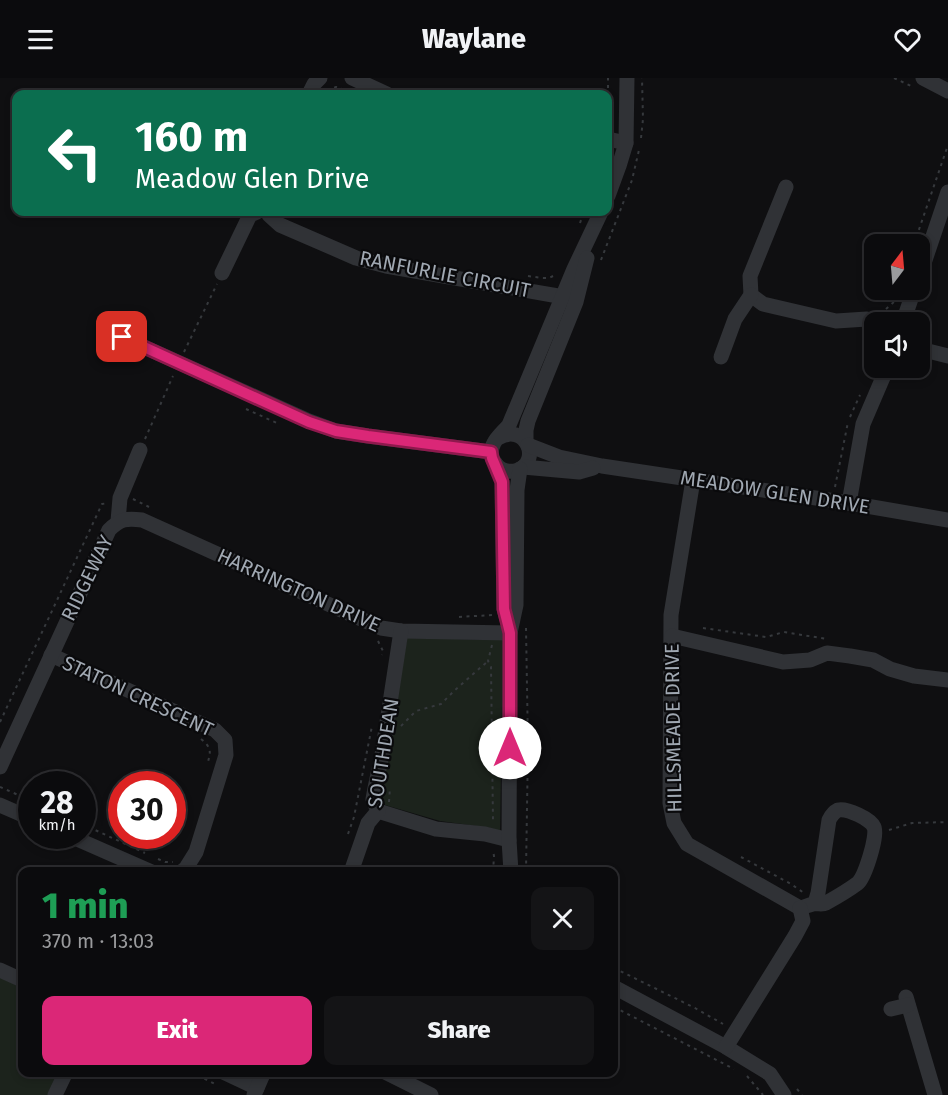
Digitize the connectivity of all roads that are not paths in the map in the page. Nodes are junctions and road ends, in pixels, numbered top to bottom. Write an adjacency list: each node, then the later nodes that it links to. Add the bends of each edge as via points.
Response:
1 (627, 78): 9 (street)
2 (923, 78): 7 (street)
3 (323, 84): 5 (street, via 314,84)
4 (349, 84): 6 (street)
5 (311, 90)
6 (372, 90)
7 (948, 91)
8 (612, 140): 9 (street)
9 (626, 142): 10 (street)
10 (612, 186)
11 (786, 187): 18 (street, via 750,276)
12 (948, 192): 16 (street)
13 (250, 216): 17 (street)
14 (270, 216): 19 (street, RANFURLIE CIRCUIT, via 280,225 356,258)
15 (598, 219): 19 (street); 26 (street, via 576,302 528,421)
16 (930, 245)
17 (222, 273)
18 (751, 296): 20 (street, via 763,304 836,321); 24 (street, via 735,319)
19 (564, 297): 28 (street)
20 (864, 319)
21 (122, 337): 28 (street, via 336,431)
22 (930, 352): 23 (street)
23 (948, 356)
24 (721, 357)
25 (883, 378): 32 (street, via 863,424)
26 (527, 444): 28 (street, MEADOW GLEN DRIVE, via 516,434 504,434); 29 (street, MEADOW GLEN DRIVE, via 559,457); 30 (street, via 529,457)
27 (140, 450): 33 (street, RIDGEWAY, via 122,495)
28 (495, 451): 30 (street, MEADOW GLEN DRIVE, via 504,470); 36 (street, via 502,482 504,609)
29 (602, 466): 30 (street, MEADOW GLEN DRIVE, via 579,472); 31 (street, MEADOW GLEN DRIVE)
30 (522, 468): 36 (street, via 517,490 516,605)
31 (693, 480): 32 (street, MEADOW GLEN DRIVE); 37 (street, HILLSMEADE DRIVE, via 671,615)
32 (849, 503): 34 (street, MEADOW GLEN DRIVE)
33 (124, 520): 35 (street, HARRINGTON DRIVE, via 142,520 378,627); 38 (street, RIDGEWAY, via 109,530)
34 (948, 520)
35 (401, 631): 36 (street, HARRINGTON DRIVE); 42 (street, SOUTHDEAN, via 373,799)
36 (510, 633): 44 (street)
37 (672, 636): 39 (street, via 783,662 810,660 827,653 850,656 873,660 914,676); 50 (street, HILLSMEADE DRIVE, via 670,803 674,823 687,844)
38 (51, 654): 40 (street, RIDGEWAY); 47 (street, STATON CRESCENT, via 215,730 225,740 226,755 196,852)
39 (948, 680)
40 (0, 767)
41 (0, 805): 43 (street)
42 (383, 809): 44 (street, via 436,829); 48 (street, SOUTHDEAN, via 368,823)
43 (18, 813)
44 (509, 840): 49 (street)
45 (96, 845): 46 (street)
46 (154, 864)
47 (187, 867)
48 (353, 867)
49 (511, 867)
50 (809, 905): 50 (street, via 818,893 833,814 847,810 872,823 875,836 858,883 824,904); 55 (street, via 795,936)
51 (0, 970): 52 (street)
52 (18, 978)
53 (618, 989): 55 (street)
54 (891, 1009): 64 (street, via 907,1001)
55 (726, 1047): 63 (street, via 770,1074)
56 (64, 1077): 61 (street)
57 (262, 1077): 60 (street)
58 (395, 1077): 62 (street)
59 (220, 1079): 60 (street)
60 (256, 1092)
61 (55, 1095)
62 (431, 1095)
63 (784, 1095)
64 (935, 1095)

